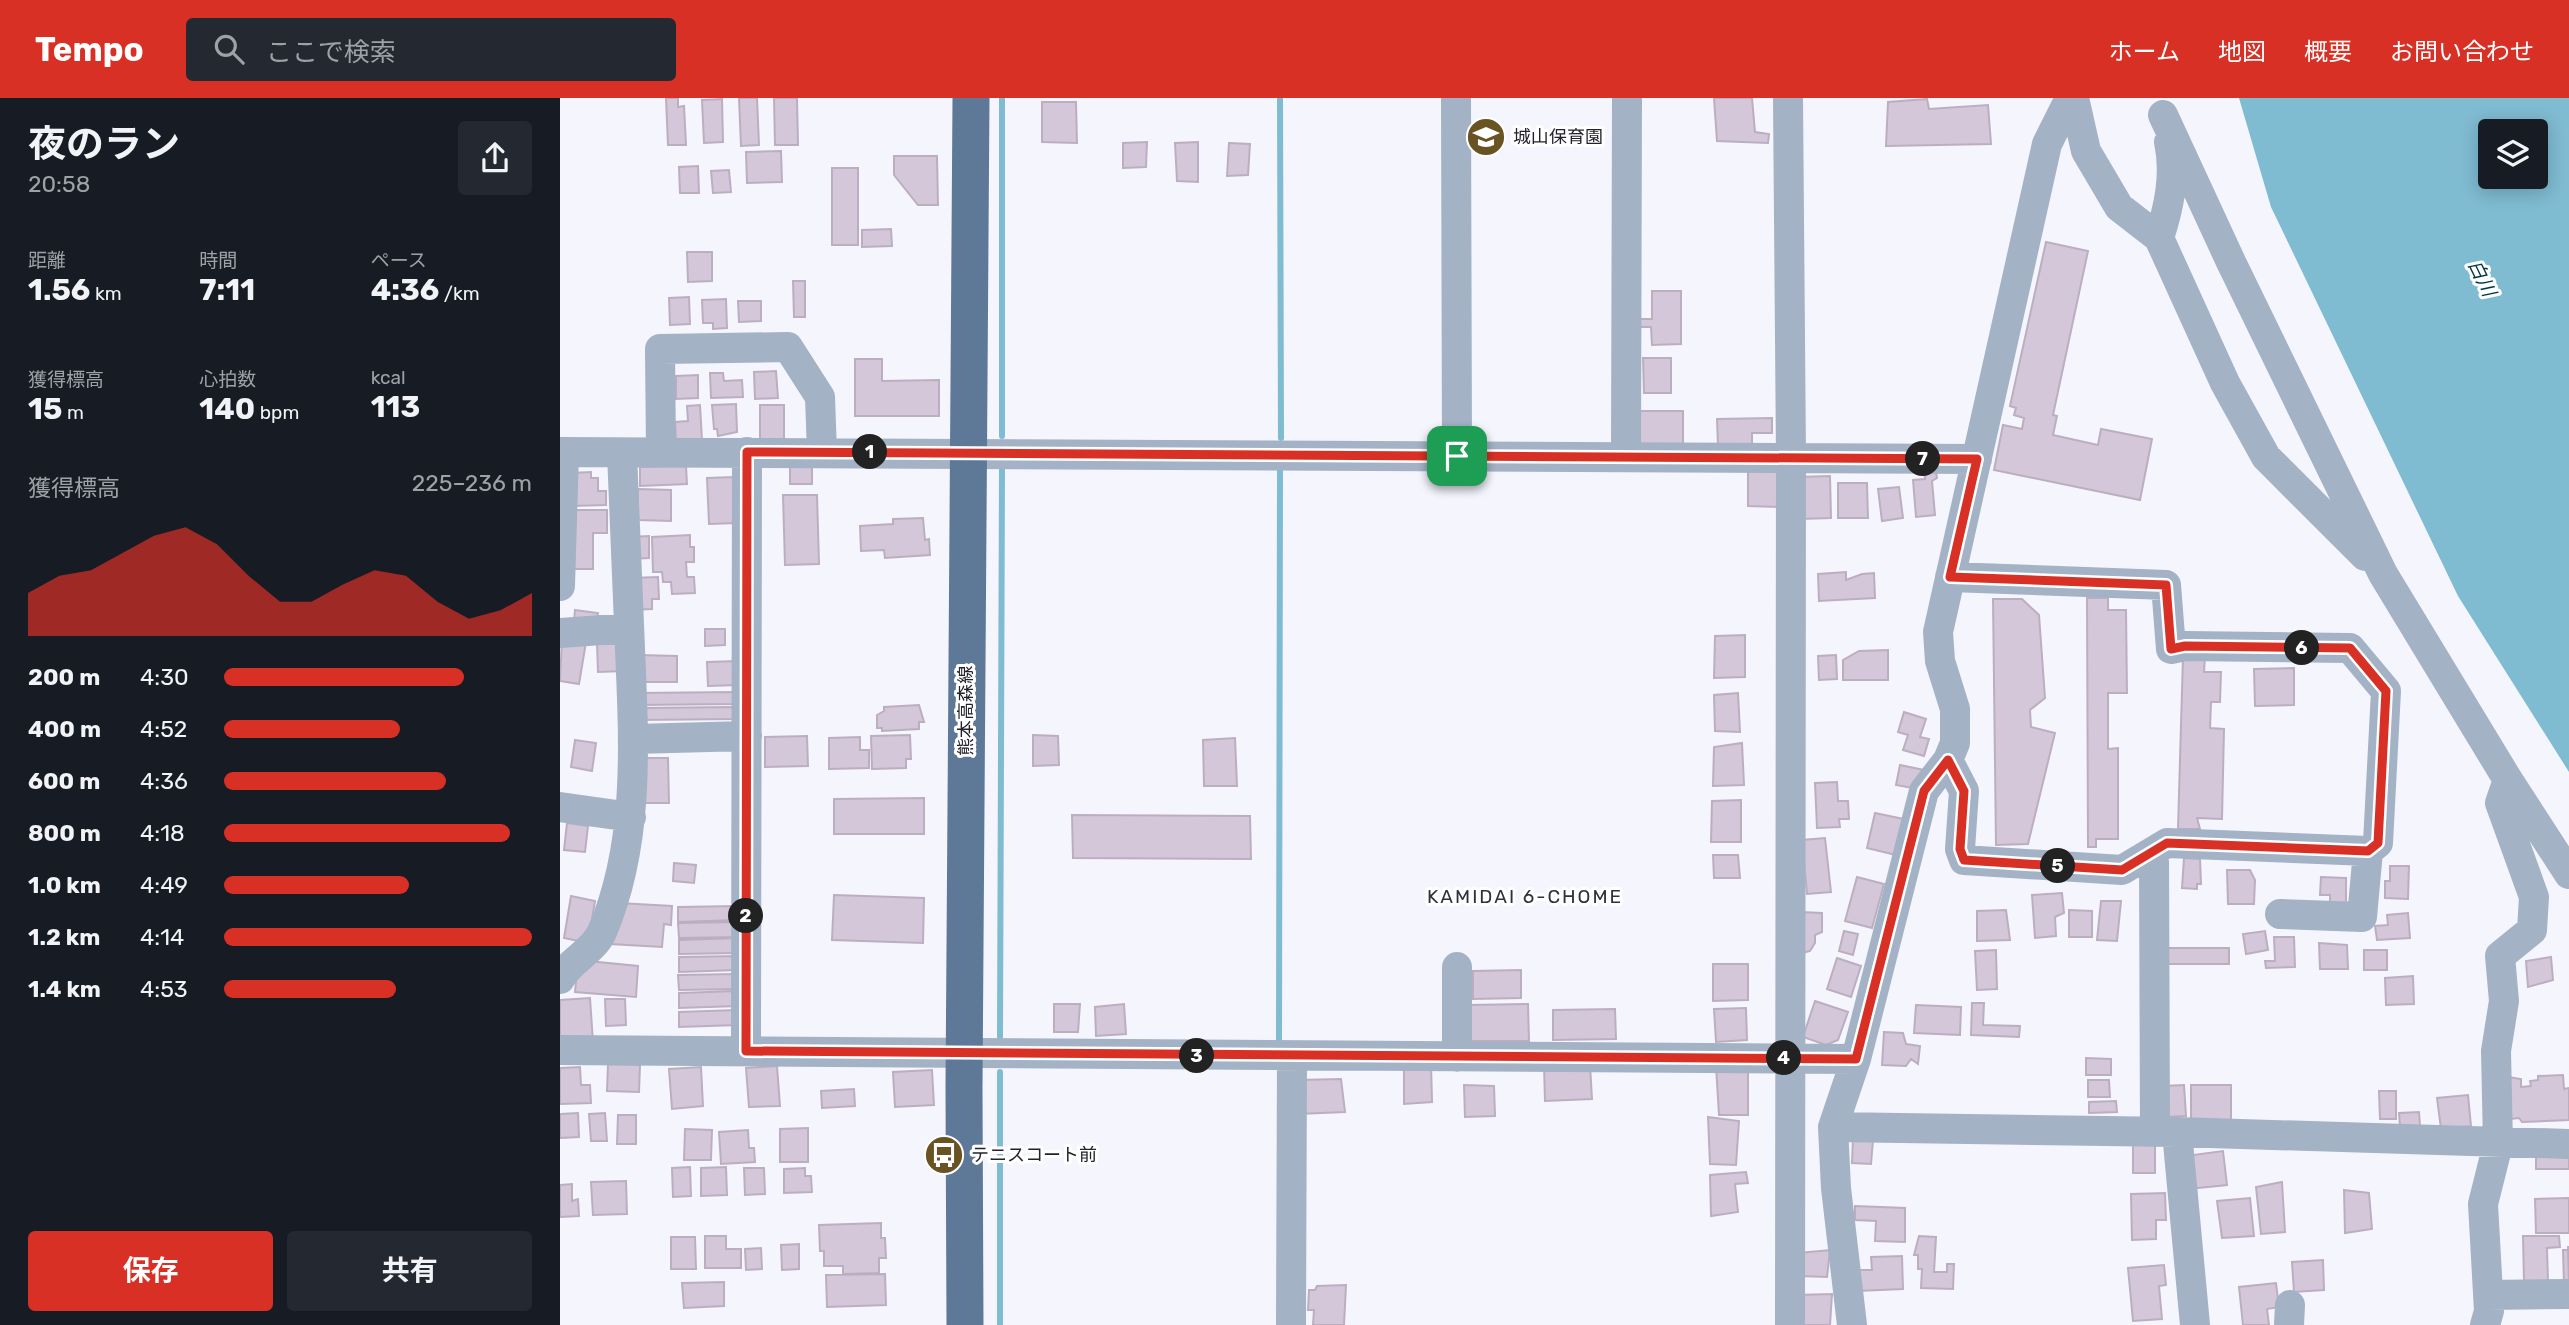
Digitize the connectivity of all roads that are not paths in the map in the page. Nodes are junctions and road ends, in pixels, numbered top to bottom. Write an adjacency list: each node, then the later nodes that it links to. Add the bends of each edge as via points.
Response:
1 (971, 98): 11 (main road, 熊本高森線)
2 (1455, 98): 14 (street)
3 (1627, 98): 15 (street)
4 (1788, 98): 16 (street)
5 (2072, 98): 7 (street, via 2086,151 2119,207); 17 (street, via 2047,144)
6 (2161, 106): 7 (street, via 2172,155 2171,201); 18 (street)
7 (2160, 238): 18 (street, via 2225,383 2266,457)
8 (661, 451): 10 (street); 12 (street); 13 (street, via 660,348 788,347 820,397)
9 (562, 452): 12 (street); 20 (street)
10 (747, 452): 13 (street); 23 (street)
11 (968, 452): 13 (street); 14 (street); 37 (main road, 熊本高森線)
12 (622, 453): 21 (street)
13 (822, 453)
14 (1457, 456): 15 (street)
15 (1626, 457): 16 (street)
16 (1791, 458): 17 (street); 40 (street)
17 (1977, 459): 19 (street)
18 (2383, 574): 26 (street)
19 (1950, 577): 25 (street, via 1938,632 1940,661 1955,709 1955,743); 29 (street, via 2166,585 2171,649 2350,648 2386,691 2378,843)
20 (560, 586)
21 (629, 628): 22 (street); 24 (street)
22 (560, 633)
23 (747, 736): 24 (street); 36 (street)
24 (634, 739): 28 (street)
25 (1948, 760): 30 (street, via 1964,791 1960,849 1964,860 2122,870); 41 (street, via 1924,791)
26 (2508, 780): 31 (street); 44 (street, via 2500,803 2533,897 2532,930 2500,956 2504,1001 2496,1051)
27 (560, 807): 28 (street)
28 (631, 817): 34 (street, via 601,934)
29 (2368, 851): 30 (street, via 2167,843); 32 (street, via 2362,917)
30 (2154, 852): 43 (street)
31 (2569, 874)
32 (2280, 914)
33 (1457, 967): 39 (street)
34 (560, 979)
35 (560, 1050): 36 (street)
36 (746, 1051): 37 (street)
37 (964, 1054): 38 (street); 48 (main road, 熊本高森線)
38 (1292, 1056): 39 (street); 49 (street)
39 (1457, 1057): 40 (street)
40 (1790, 1058): 41 (street); 50 (street)
41 (1856, 1059): 42 (street)
42 (1833, 1128): 43 (street); 51 (street)
43 (2166, 1132): 44 (street); 52 (street)
44 (2498, 1144): 45 (street); 47 (street, via 2483,1204)
45 (2569, 1144)
46 (2569, 1294): 47 (street)
47 (2488, 1295): 53 (street)
48 (965, 1325)
49 (1291, 1325)
50 (1790, 1325)
51 (1852, 1325)
52 (2195, 1325)
53 (2484, 1325)

